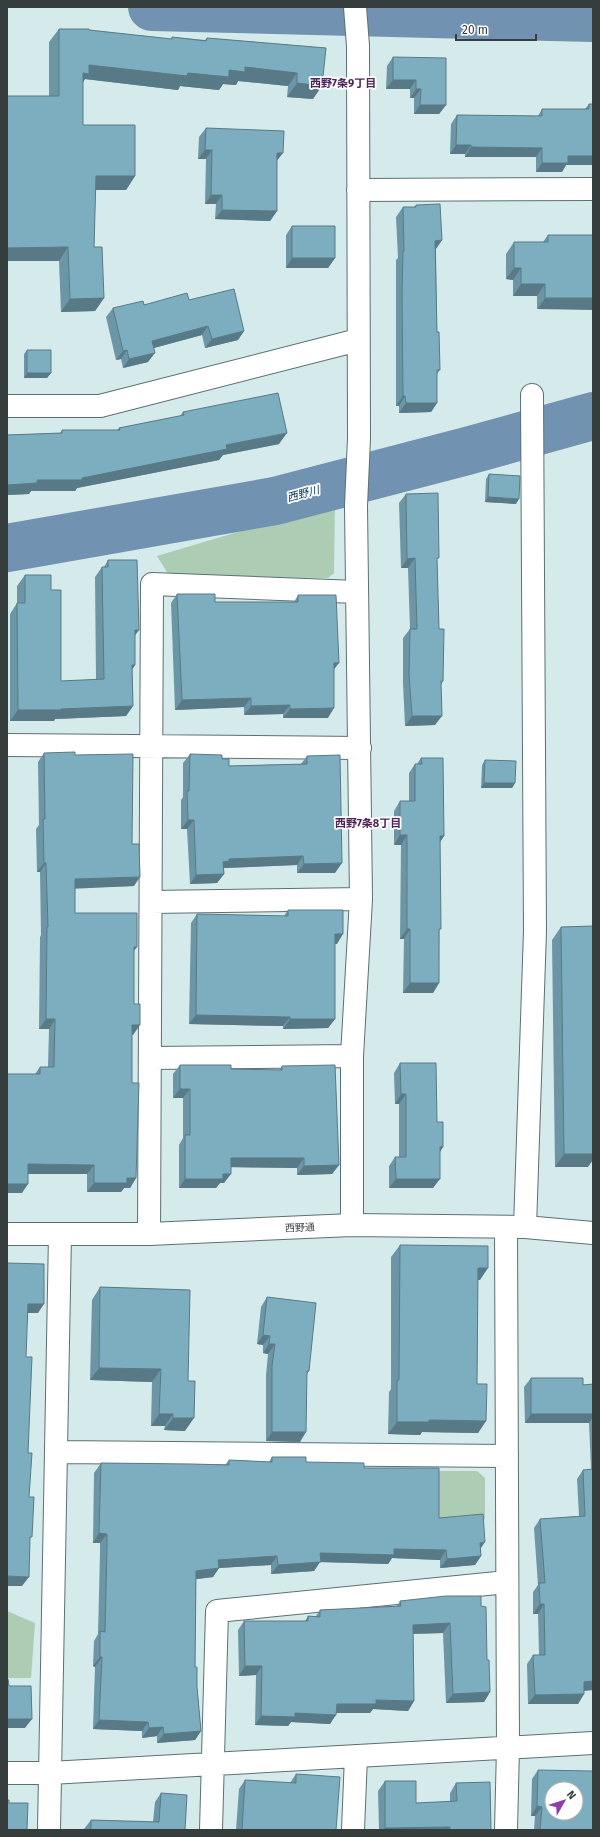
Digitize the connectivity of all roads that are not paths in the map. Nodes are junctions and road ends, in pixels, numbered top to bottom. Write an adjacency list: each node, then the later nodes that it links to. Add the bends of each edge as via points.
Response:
1 (355, 7): 3 (street, via 358,46)
2 (593, 189): 3 (street)
3 (358, 190): 4 (street)
4 (358, 340): 6 (street, via 100,406); 7 (street)
5 (532, 395): 16 (street, via 535,931)
6 (7, 406)
7 (358, 592): 9 (street, via 152,584); 10 (street)
8 (7, 745): 9 (street)
9 (151, 746): 10 (street); 12 (street)
10 (360, 748): 11 (street)
11 (362, 899): 12 (street); 13 (street)
12 (151, 902): 14 (street)
13 (352, 1056): 14 (street); 15 (street)
14 (150, 1058): 20 (street)
15 (352, 1225): 16 (street, 西野通); 20 (street, 西野通)
16 (516, 1227): 17 (street, 西野通); 22 (street)
17 (593, 1233)
18 (7, 1234): 19 (street, 西野通)
19 (60, 1234): 20 (street, 西野通); 21 (street)
20 (149, 1234)
21 (56, 1452): 22 (street); 29 (street)
22 (507, 1456): 23 (street)
23 (507, 1582): 25 (street); 27 (street, via 217,1611)
24 (593, 1743): 25 (street)
25 (508, 1748): 26 (street); 33 (street)
26 (356, 1756): 27 (street); 32 (street)
27 (212, 1764): 29 (street); 31 (street)
28 (7, 1772): 29 (street)
29 (50, 1773): 30 (street)
30 (49, 1830)
31 (211, 1830)
32 (353, 1830)
33 (506, 1830)

